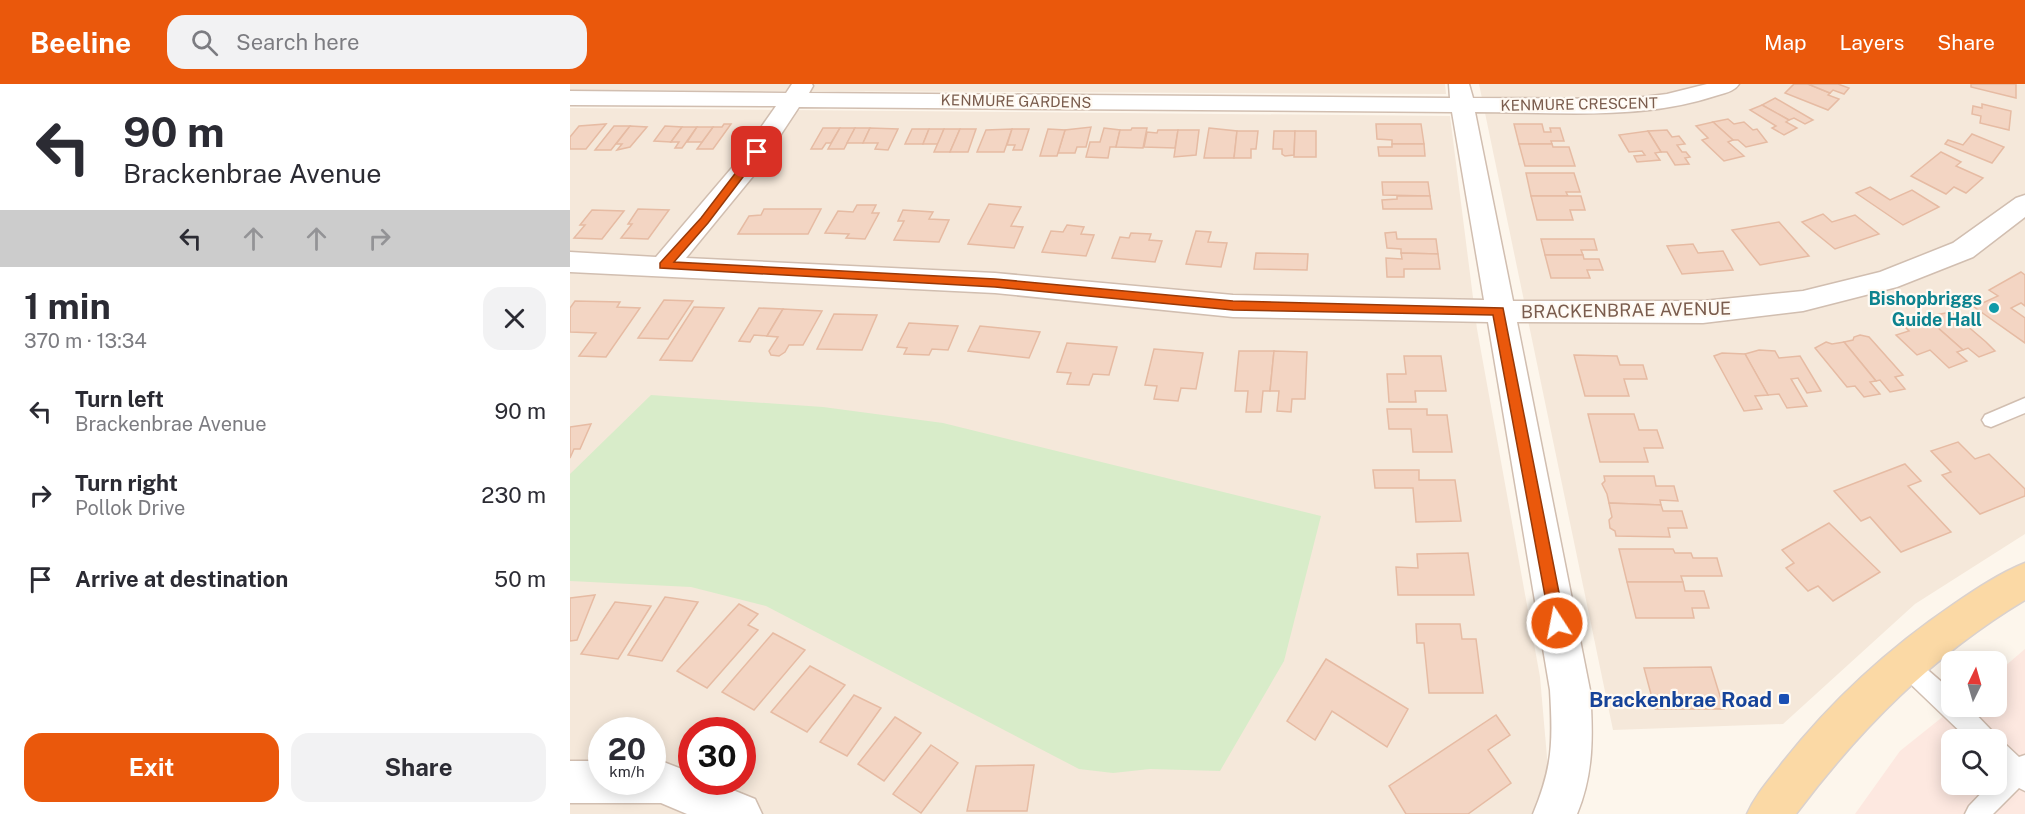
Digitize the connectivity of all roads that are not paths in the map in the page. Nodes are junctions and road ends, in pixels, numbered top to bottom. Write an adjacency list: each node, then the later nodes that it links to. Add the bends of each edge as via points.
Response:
1 (1728, 84): 3 (street, KENMURE CRESCENT, via 1698,96 1628,106)
2 (798, 92): 3 (street, KENMURE GARDENS); 4 (street, KENMURE GARDENS); 7 (street, via 745,169)
3 (1460, 95): 8 (street)
4 (570, 98)
5 (2025, 204): 8 (street, BRACKENBRAE AVENUE, via 1963,250 1887,280 1803,301 1703,312)
6 (570, 262): 7 (street, BRACKENBRAE AVENUE)
7 (664, 266): 8 (street, BRACKENBRAE AVENUE, via 995,283 1233,306)
8 (1498, 311): 19 (street, via 1570,690 1574,750)
9 (2025, 405): 10 (lane)
10 (1991, 420)
11 (2025, 580): 12 (main road, via 1960,621)
12 (1906, 665): 13 (lane); 21 (main road, via 1844,722)
13 (1941, 696)
14 (1963, 717): 15 (lane)
15 (1974, 729)
16 (2007, 760): 17 (lane)
17 (2023, 772): 22 (lane)
18 (570, 782): 20 (street, via 661,782)
19 (1564, 808)
20 (740, 814)
21 (1769, 814)
22 (1977, 814)

